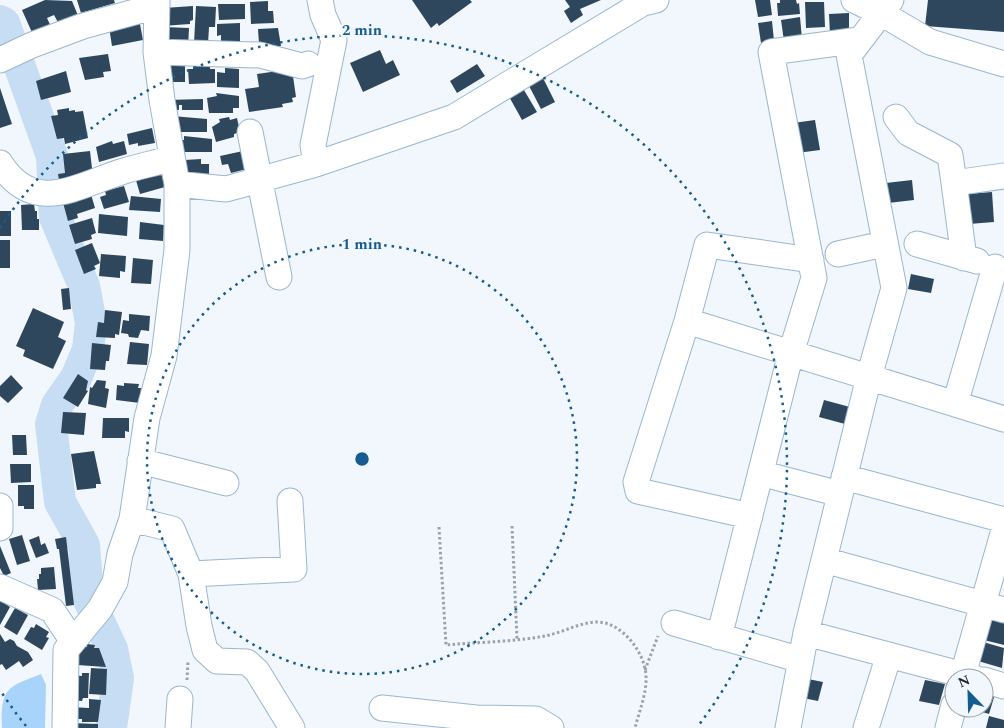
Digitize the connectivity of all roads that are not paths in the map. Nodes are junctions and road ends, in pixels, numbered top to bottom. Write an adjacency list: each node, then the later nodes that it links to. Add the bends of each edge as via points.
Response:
1 (320, 0): 9 (street, via 334,40)
2 (656, 0): 15 (street, via 644,3 454,117)
3 (854, 0): 5 (street)
4 (157, 3): 7 (street); 8 (street, via 83,26)
5 (886, 6): 6 (street); 10 (street, via 930,42)
6 (859, 40): 20 (street, via 849,55); 24 (street, via 771,52)
7 (156, 52): 9 (street, via 260,55 302,66); 13 (street)
8 (3, 59)
9 (320, 61): 15 (street, via 313,145)
10 (1004, 64)
11 (896, 117): 18 (street, via 908,133 950,156)
12 (250, 132): 17 (street)
13 (172, 158): 14 (street, via 57,192 22,188); 19 (street)
14 (0, 163)
15 (316, 164): 17 (street)
16 (1004, 176): 18 (street)
17 (260, 180): 19 (street, via 226,188); 26 (street)
18 (954, 183): 23 (street)
19 (177, 184): 32 (street, via 177,250 164,356 147,418)
20 (884, 244): 22 (street); 29 (street, via 894,288)
21 (918, 244): 23 (street)
22 (838, 254)
23 (964, 258): 25 (street)
24 (811, 260): 27 (street, via 707,245); 28 (street, via 814,278)
25 (1000, 268): 30 (street)
26 (279, 277)
27 (688, 321): 28 (street); 38 (street, via 636,482 638,492)
28 (791, 353): 29 (street); 33 (street)
29 (869, 377): 30 (street); 35 (street)
30 (955, 404): 31 (street)
31 (1004, 419)
32 (140, 461): 34 (street); 39 (street)
33 (767, 476): 35 (street); 38 (street)
34 (226, 483)
35 (842, 486): 40 (street); 43 (street)
36 (290, 501): 44 (street, via 294,569)
37 (0, 506): 41 (street)
38 (750, 516): 50 (street)
39 (132, 519): 44 (street, via 172,529); 48 (street, via 115,582)
40 (1004, 520)
41 (0, 528)
42 (1004, 530): 46 (street)
43 (824, 560): 46 (street); 49 (street)
44 (191, 574): 59 (street, via 205,650 217,661 247,662 257,671)
45 (0, 587): 48 (street)
46 (994, 607): 53 (street)
47 (674, 623): 50 (street)
48 (87, 624): 57 (street, via 66,650)
49 (806, 633): 51 (street); 52 (street)
50 (719, 637): 52 (street)
51 (889, 655): 54 (street); 62 (street)
52 (801, 660): 61 (street)
53 (974, 668)
54 (944, 670)
55 (180, 698): 58 (street)
56 (382, 708): 60 (street, via 476,718 536,719)
57 (65, 728)
58 (178, 728)
59 (292, 728)
60 (550, 728)
61 (788, 728)
62 (866, 728)

